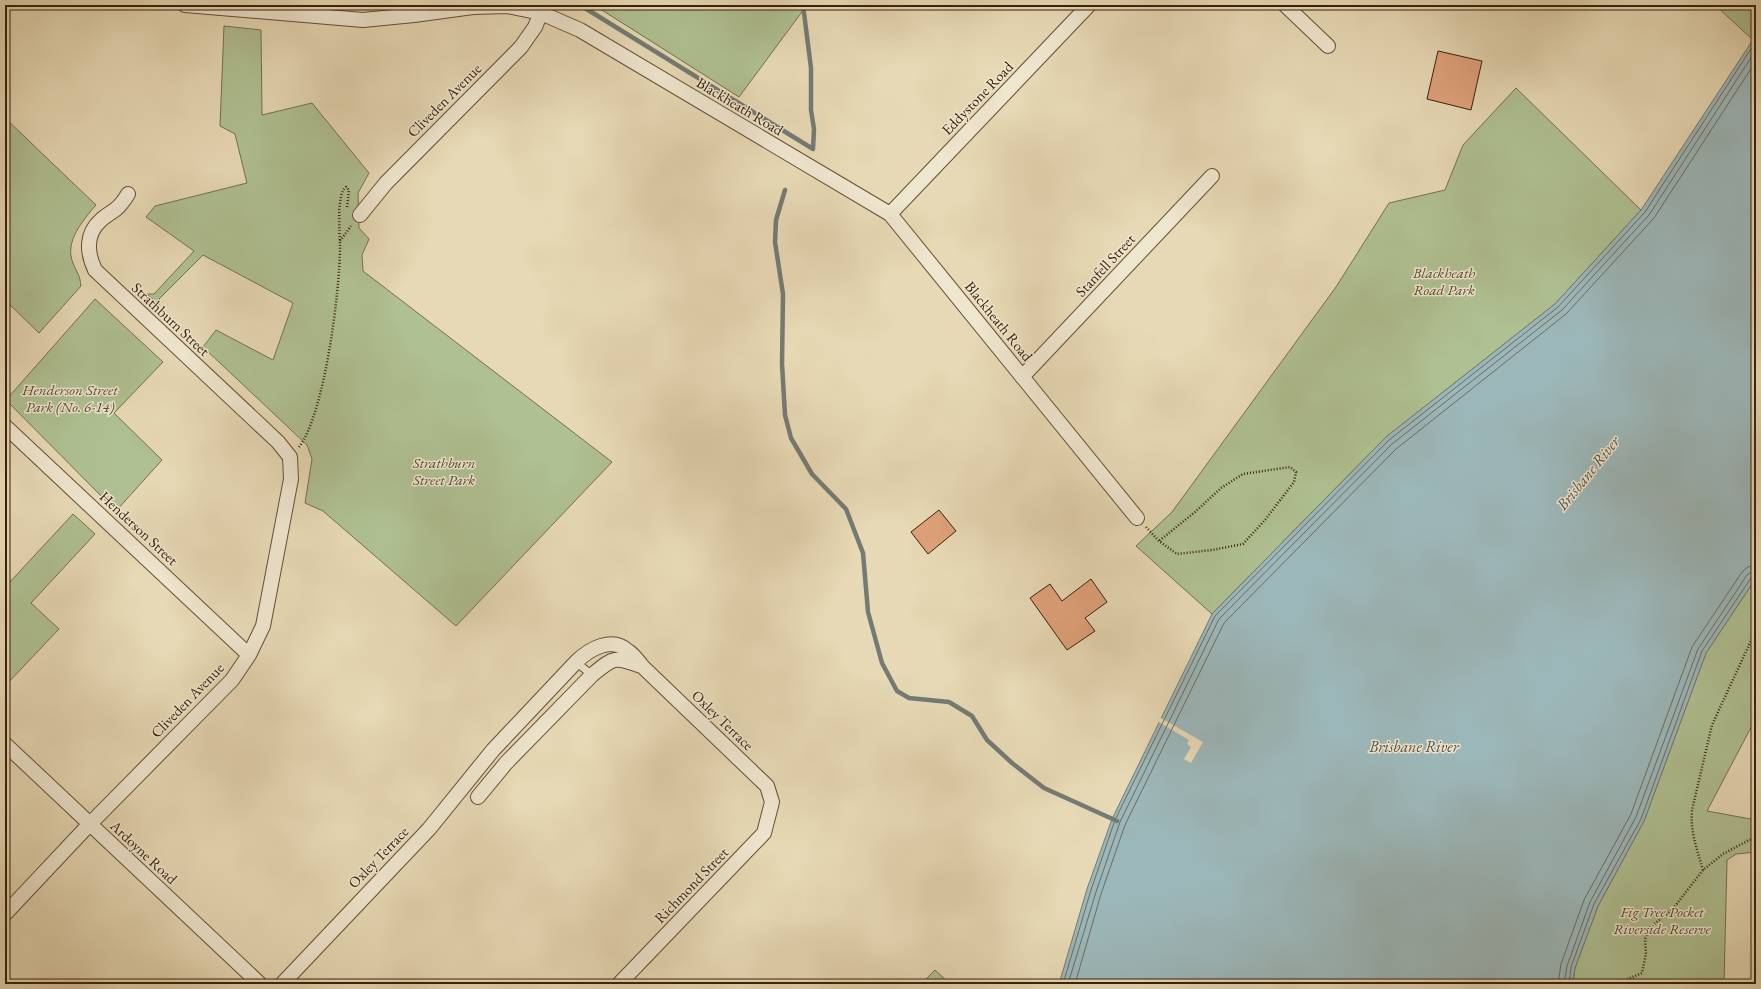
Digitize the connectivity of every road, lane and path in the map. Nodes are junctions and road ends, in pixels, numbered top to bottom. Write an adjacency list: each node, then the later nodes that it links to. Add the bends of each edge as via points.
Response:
1 (185, 5): 4 (street, Blackheath Road, via 363,20 473,7)
2 (1089, 5): 8 (street, Eddystone Road)
3 (1285, 5): 5 (street)
4 (542, 9): 8 (street, Blackheath Road); 9 (street, Cliveden Avenue, via 535,27 521,47 386,183)
5 (1328, 46)
6 (1212, 176): 11 (street, Stanfell Street)
7 (128, 194): 13 (street, Strathburn Street, via 117,208 100,221 92,234 88,246 95,270 278,442)
8 (890, 214): 11 (street, Blackheath Road)
9 (360, 215): 10 (path); 10 (path, via 353,216 347,212 349,190 344,188 339,215)
10 (340, 241): 13 (path, via 340,268 322,384 313,418 303,441)
11 (1022, 377): 14 (street, Blackheath Road)
12 (5, 426): 17 (street, Henderson Street)
13 (290, 457): 17 (street, Cliveden Avenue, via 291,479 264,626)
14 (1137, 518): 15 (path)
15 (1159, 540): 15 (path, via 1177,554 1243,544 1294,482 1296,472 1290,468 1243,474 1221,488)
16 (1756, 630): 28 (path, via 1712,725 1692,810 1692,834)
17 (249, 655): 26 (street, Cliveden Avenue, via 232,680)
18 (576, 662): 19 (street, Oxley Terrace, via 585,653 603,645 615,644 628,650); 20 (lane); 22 (street, Oxley Terrace)
19 (643, 667): 20 (street, Oxley Terrace, via 620,659 608,662); 25 (street, Oxley Terrace, via 767,786)
20 (592, 675): 23 (street, Oxley Terrace)
21 (5, 744): 26 (street, Ardoyne Road)
22 (493, 750): 23 (street); 31 (street, Oxley Terrace, via 429,829)
23 (506, 763): 24 (street, Oxley Terrace)
24 (478, 797)
25 (772, 802): 32 (street, Richmond Street, via 764,834)
26 (90, 824): 29 (street, Cliveden Avenue); 30 (street, Ardoyne Road)
27 (1756, 839): 28 (path, via 1723,854)
28 (1703, 870): 33 (path, via 1672,910 1649,928 1645,939 1646,954 1642,973)
29 (5, 914)
30 (260, 984)
31 (282, 984)
32 (619, 984)
33 (1616, 984)

